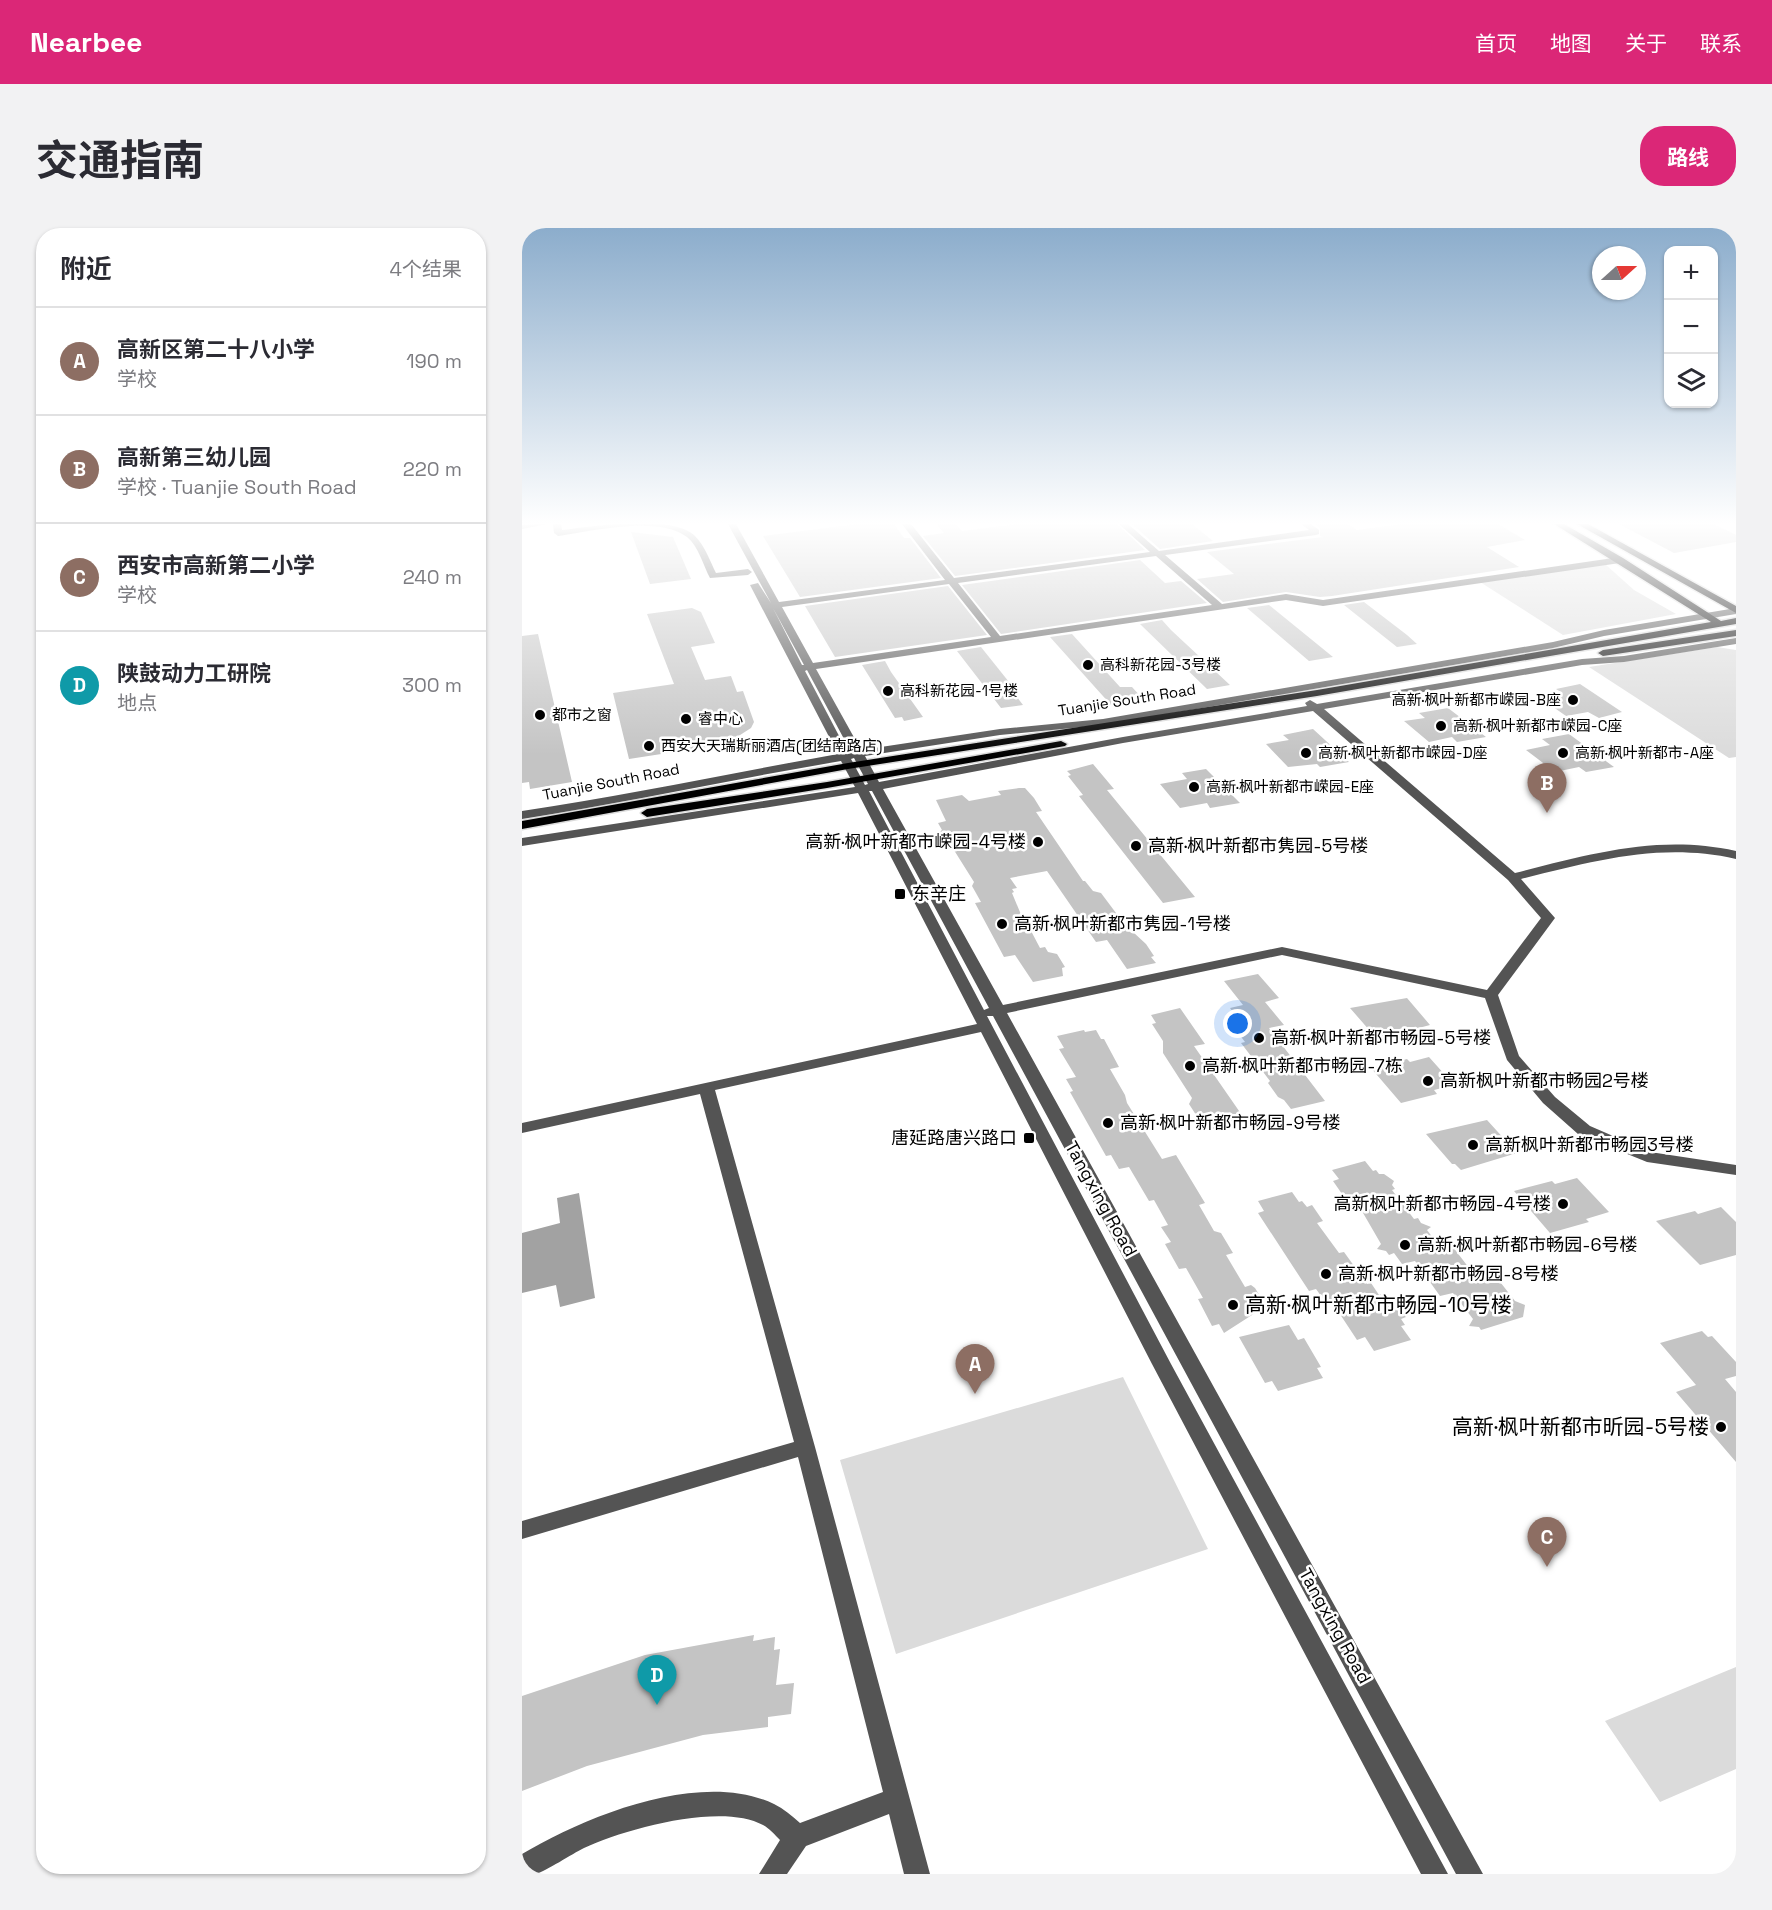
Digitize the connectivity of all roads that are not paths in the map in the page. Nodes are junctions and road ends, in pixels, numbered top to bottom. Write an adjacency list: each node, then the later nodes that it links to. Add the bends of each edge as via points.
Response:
1 (764, 601): 12 (street, Tangxing Road)
2 (776, 601): 11 (street, Tangxing Road)
3 (808, 601): 11 (street)
4 (967, 601): 19 (street)
5 (1213, 601): 13 (street)
6 (1261, 601): 13 (street)
7 (1310, 601): 8 (street)
8 (1338, 601)
9 (1683, 601): 15 (main road)
10 (1719, 601): 14 (main road)
11 (778, 605): 12 (street); 21 (street, Tangxing Road)
12 (767, 607): 22 (street, Tangxing Road)
13 (1220, 607): 19 (street)
14 (1736, 610): 15 (street, Tuanjie South Road)
15 (1707, 616): 17 (main road); 24 (street, Tuanjie South Road, via 1103,722 1000,732)
16 (1736, 621): 17 (main road, Tuanjie South Road)
17 (1719, 624): 18 (main road); 24 (main road, Tuanjie South Road)
18 (1736, 633): 23 (main road, Tuanjie South Road)
19 (998, 640): 21 (street)
20 (1736, 641): 23 (street, Tuanjie South Road)
21 (810, 667): 22 (street); 24 (street, Tangxing Road)
22 (799, 669): 24 (street, Tangxing Road)
23 (1311, 704): 24 (main road, Tuanjie South Road); 30 (street)
24 (860, 772): 25 (street, Tuanjie South Road, via 699,782); 26 (main road, Tuanjie South Road); 27 (main road, Tuanjie South Road); 28 (street, Tuanjie South Road); 32 (street, Tangxing Road); 33 (street, Tangxing Road)
25 (522, 815)
26 (522, 825)
27 (522, 833)
28 (522, 842)
29 (1736, 855): 30 (street, via 1705,849 1647,849)
30 (1512, 877): 31 (street, via 1548,918)
31 (1491, 995): 32 (street, via 1282,951); 36 (street, via 1512,1057 1549,1100 1584,1130 1647,1157)
32 (998, 1010): 33 (street); 45 (street, Tangxing Road)
33 (983, 1020): 34 (street); 44 (street, Tangxing Road)
34 (706, 1087): 35 (street); 37 (street)
35 (522, 1128)
36 (1736, 1170)
37 (805, 1447): 38 (street); 39 (street)
38 (522, 1530)
39 (896, 1799): 40 (street); 43 (street)
40 (797, 1837): 41 (street, via 766,1813 718,1804 668,1808 610,1825); 42 (street)
41 (522, 1868)
42 (772, 1874)
43 (917, 1874)
44 (1435, 1874)
45 (1470, 1874)

